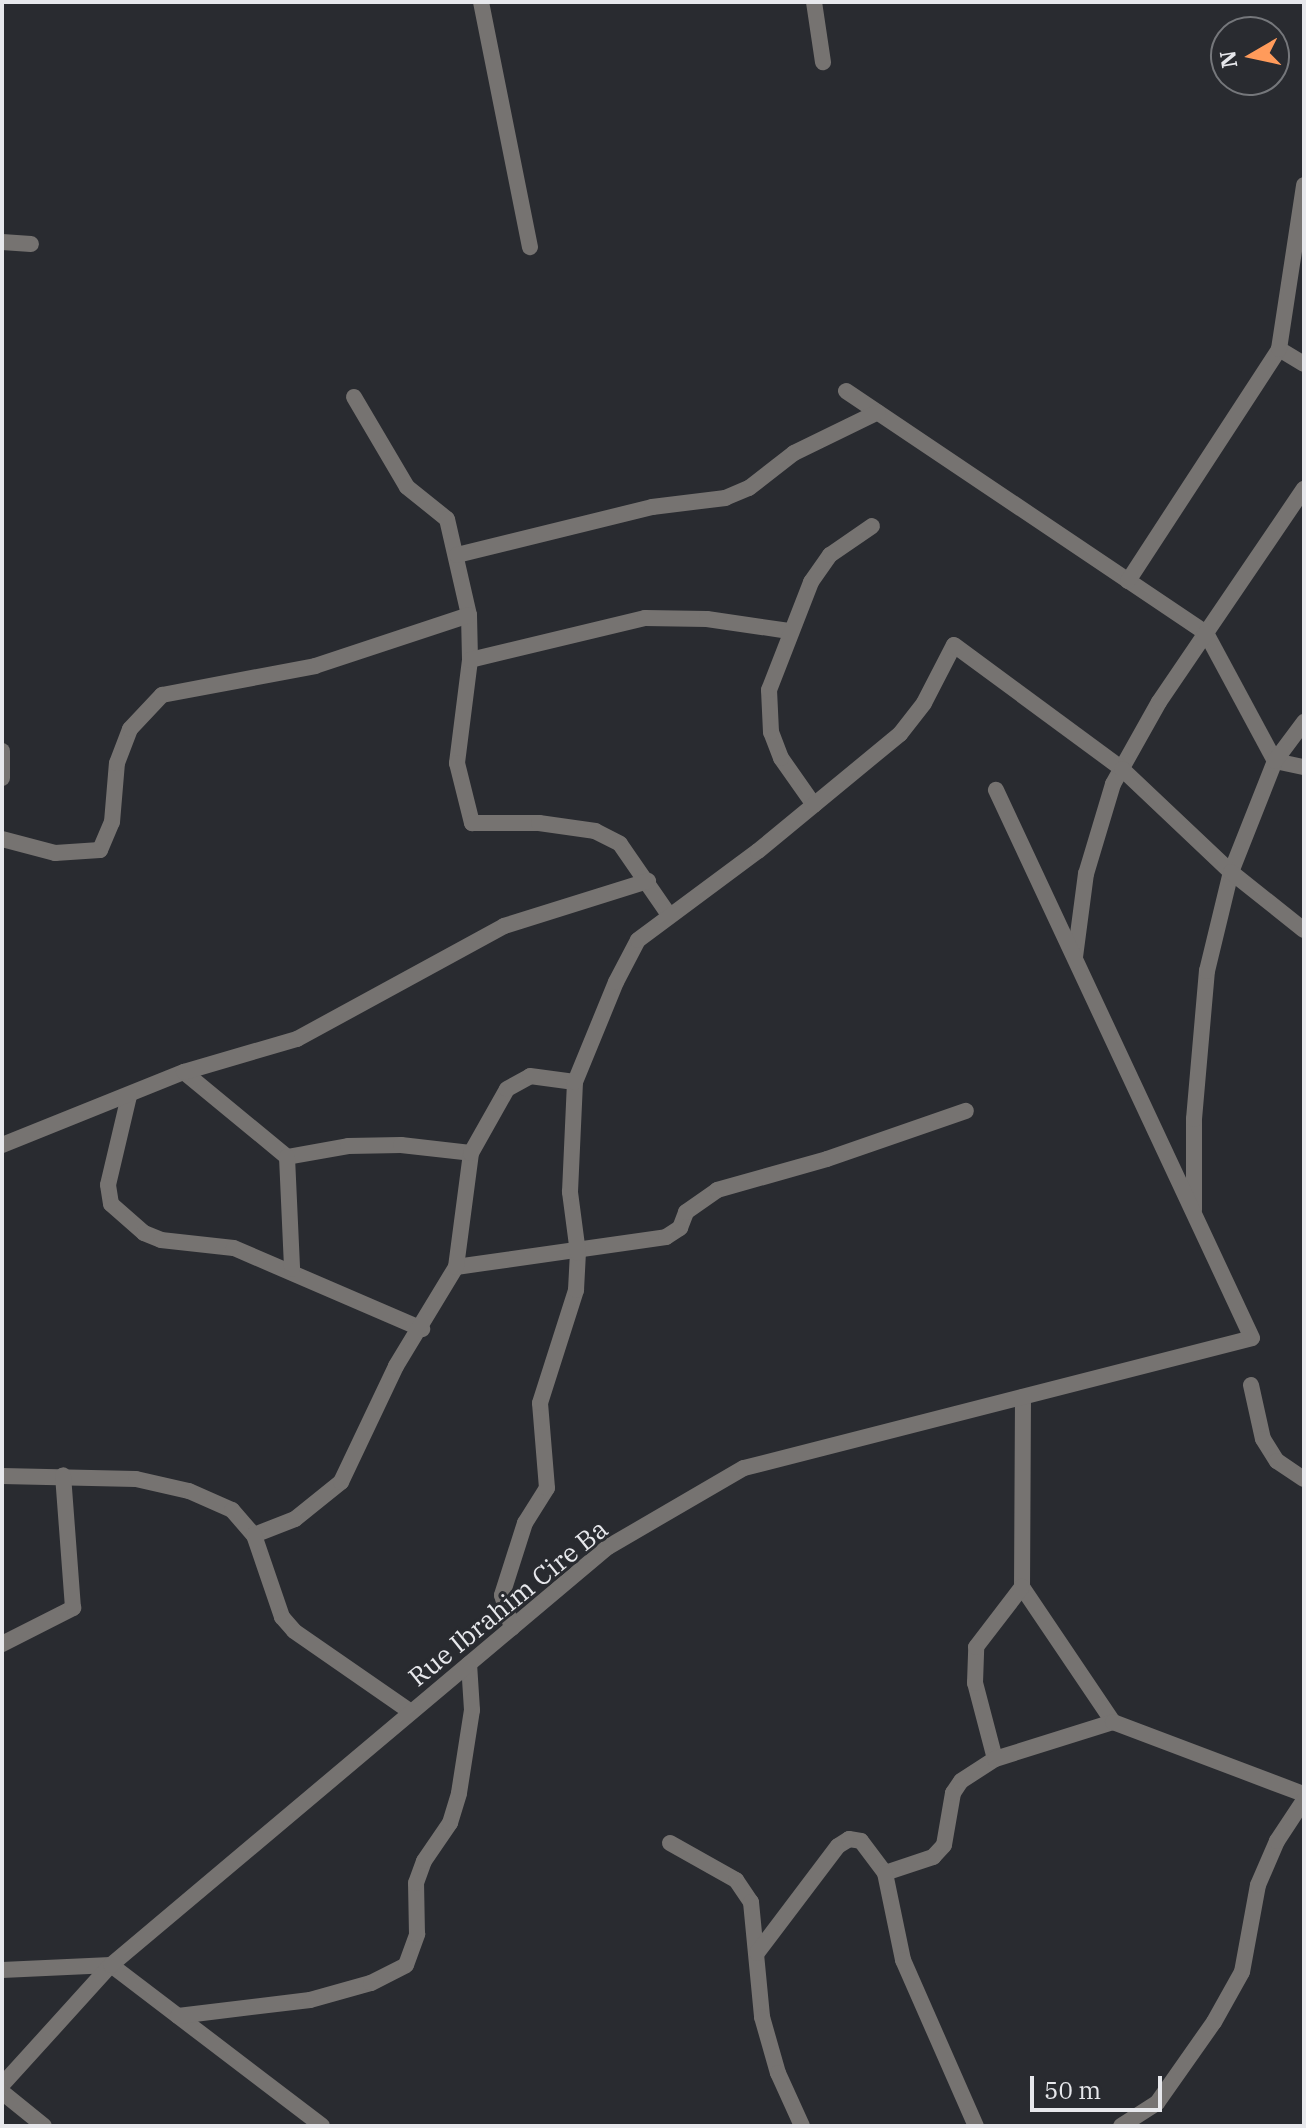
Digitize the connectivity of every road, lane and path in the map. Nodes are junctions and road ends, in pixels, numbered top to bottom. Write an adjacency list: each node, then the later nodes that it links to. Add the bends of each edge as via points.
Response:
1 (481, 2): 7 (street)
2 (814, 2): 3 (street)
3 (823, 62)
4 (1304, 185): 8 (street)
5 (2, 242): 6 (street)
6 (31, 244)
7 (530, 247)
8 (1279, 349): 9 (street); 16 (street)
9 (1304, 364)
10 (846, 391): 12 (street)
11 (354, 397): 15 (street, via 407,487 447,519)
12 (878, 412): 15 (street, via 794,453 749,488 725,498 652,507); 16 (street)
13 (1304, 489): 19 (street)
14 (872, 526): 18 (street, via 830,555)
15 (457, 555): 17 (street)
16 (1128, 581): 19 (street)
17 (469, 615): 20 (street); 29 (street, via 315,666 162,695 130,729 117,763 112,822 100,850 55,853)
18 (789, 631): 20 (street, via 707,619 645,618); 28 (street, via 769,690 771,732 781,758)
19 (1206, 633): 23 (street); 25 (street)
20 (470, 660): 31 (street, via 457,763 472,823 539,823 595,831 620,844)
21 (1304, 722): 23 (street)
22 (2, 751): 26 (street)
23 (1275, 761): 24 (street); 30 (street)
24 (1304, 767)
25 (1122, 769): 28 (street, via 954,645 924,703 900,734); 30 (street); 34 (street, via 1086,874)
26 (2, 778)
27 (996, 790): 34 (street)
28 (814, 805): 32 (street)
29 (2, 839)
30 (1231, 872): 33 (street); 42 (street, via 1207,971 1194,1119)
31 (648, 881): 32 (street); 35 (street, via 504,926 297,1039)
32 (669, 915): 36 (street, via 638,940)
33 (1304, 930)
34 (1075, 959): 42 (street)
35 (184, 1072): 37 (street); 41 (street)
36 (575, 1082): 40 (street, via 547,1077 519,1081 507,1089); 43 (street, via 570,1221)
37 (129, 1096): 39 (street); 45 (street, via 108,1185 111,1204 161,1240 234,1248)
38 (966, 1111): 43 (street, via 717,1190 686,1212 680,1228 666,1237)
39 (2, 1145)
40 (471, 1153): 41 (street, via 401,1145 348,1146); 44 (street)
41 (287, 1157): 45 (street)
42 (1195, 1216): 48 (street, Rue Ibrahim Cire Ba, via 1252,1338)
43 (578, 1253): 44 (street); 54 (street, via 576,1290 540,1403 547,1488 525,1523 502,1595)
44 (456, 1267): 46 (street)
45 (292, 1269): 46 (street)
46 (422, 1329): 52 (street, via 396,1366 341,1482 295,1519)
47 (1251, 1385): 51 (street, via 1263,1439 1277,1461)
48 (1023, 1397): 53 (street); 54 (street, Rue Ibrahim Cire Ba, via 744,1468 608,1547)
49 (63, 1475): 50 (street); 52 (street, via 136,1479 189,1491 232,1510); 55 (street, via 73,1608)
50 (2, 1476)
51 (1304, 1479)
52 (254, 1535): 57 (street, via 282,1617 294,1631)
53 (1022, 1587): 58 (street); 59 (street, via 976,1647 975,1683)
54 (512, 1628): 56 (street, Rue Ibrahim Cire Ba)
55 (2, 1644)
56 (469, 1664): 57 (street, Rue Ibrahim Cire Ba); 67 (street, via 472,1710 459,1793 450,1823 416,1883 417,1934 406,1965 371,1983 310,2000)
57 (411, 1712): 65 (street, Rue Ibrahim Cire Ba)
58 (1113, 1722): 59 (street); 60 (street)
59 (995, 1759): 63 (street, via 961,1781 953,1793 944,1845 933,1857)
60 (1304, 1794)
61 (1304, 1800): 74 (street, via 1277,1841 1258,1885 1242,1972 1214,2022 1157,2103)
62 (670, 1843): 64 (street, via 736,1880 751,1902)
63 (885, 1873): 64 (street, via 861,1841 849,1839 812,1878); 73 (street, via 903,1960)
64 (757, 1953): 72 (street, via 762,2017 778,2073)
65 (111, 1965): 66 (street); 67 (street); 68 (street, Rue Ibrahim Cire Ba)
66 (2, 1970)
67 (178, 2016): 71 (street)
68 (2, 2085)
69 (2, 2092): 70 (street)
70 (44, 2126)
71 (322, 2126)
72 (802, 2126)
73 (976, 2126)
74 (1121, 2126)

